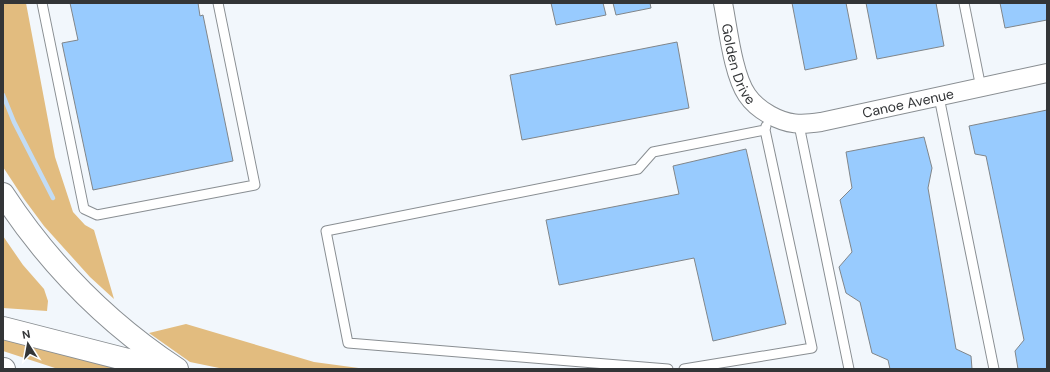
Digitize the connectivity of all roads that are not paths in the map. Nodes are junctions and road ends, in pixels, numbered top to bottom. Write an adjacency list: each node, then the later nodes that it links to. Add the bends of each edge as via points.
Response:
1 (42, 3): 2 (lane, via 84,209 97,215 255,185)
2 (218, 3)
3 (723, 3): 8 (street, Golden Drive, via 736,72 746,95)
4 (964, 3): 6 (lane)
5 (1047, 73): 6 (street, Canoe Avenue)
6 (981, 88): 7 (street, Canoe Avenue)
7 (939, 96): 9 (street, Canoe Avenue); 17 (lane)
8 (767, 122): 9 (street, Canoe Avenue, via 779,120); 14 (lane, via 653,152 638,168 326,231 348,343); 15 (lane, via 812,348)
9 (799, 125): 16 (lane)
10 (3, 194): 13 (highway, via 27,228 75,285 116,324)
11 (3, 328): 12 (highway)
12 (163, 369)
13 (176, 369)
14 (668, 369)
15 (684, 369)
16 (849, 369)
17 (994, 369)

